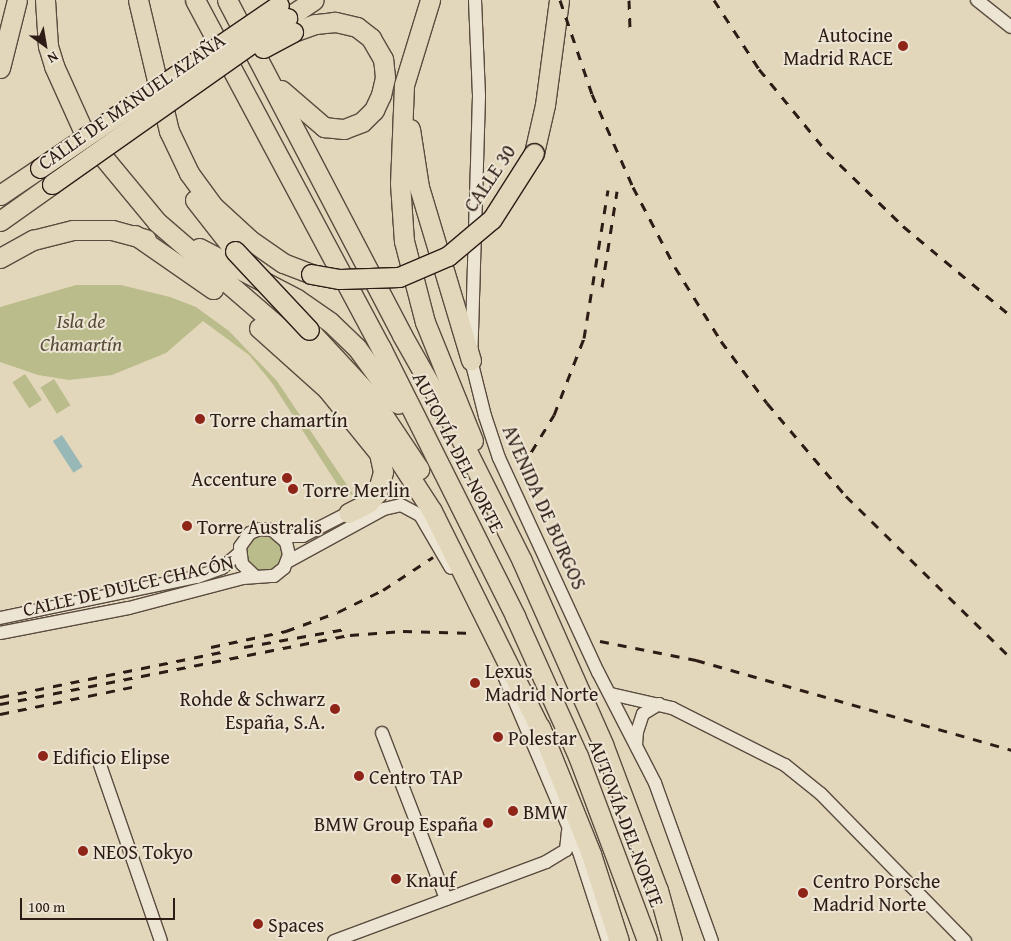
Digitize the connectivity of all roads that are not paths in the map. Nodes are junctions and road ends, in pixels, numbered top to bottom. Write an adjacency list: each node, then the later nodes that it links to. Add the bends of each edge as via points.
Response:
1 (17, 0): 14 (highway)
2 (46, 0): 17 (highway, via 48,46 54,66 82,128)
3 (138, 0): 16 (highway, via 169,131)
4 (195, 0): 24 (highway, AUTOVÍA DEL NORTE)
5 (314, 0): 11 (highway)
6 (430, 0): 13 (highway)
7 (475, 0): 23 (street, AVENIDA DE BURGOS, via 479,96)
8 (559, 0): 16 (highway, CALLE 30, bridge, via 542,128 534,152 492,219 448,256 399,277 340,279 311,274 283,263 250,240 200,191)
9 (977, 0): 12 (street)
10 (229, 3): 15 (highway, AUTOVÍA DEL NORTE)
11 (282, 11): 15 (highway, via 315,24 335,22 357,28 371,38 383,59 385,77 374,110 362,122 344,129 318,123); 18 (highway, CALLE DE MANUEL AZAÑA, bridge, via 130,104); 19 (highway, CALLE DE MANUEL AZAÑA, bridge, via 241,60 77,173 52,184)
12 (1011, 27)
13 (415, 53): 23 (highway, via 410,132 419,187); 25 (highway, via 404,85 402,109 400,182 404,240 425,322 486,474)
14 (0, 68)
15 (272, 84): 25 (highway, AUTOVÍA DEL NORTE)
16 (181, 160): 40 (highway, bridge, via 181,175 192,196 235,251 338,359 387,419 434,495 499,624)
17 (113, 170): 22 (highway, via 157,222); 24 (highway, via 171,227 196,246 297,299 344,335 388,389)
18 (0, 195)
19 (0, 221)
20 (135, 235): 21 (highway, via 112,230 73,230 33,240); 22 (highway, via 170,250); 26 (highway, via 200,277 286,351 327,389 362,432 383,462 382,482 368,503)
21 (0, 258)
22 (256, 310): 31 (highway, via 321,365 384,437 432,511)
23 (471, 360): 37 (street, AVENIDA DE BURGOS, via 499,458)
24 (454, 492): 54 (highway, AUTOVÍA DEL NORTE, via 578,756)
25 (488, 492): 55 (highway, AUTOVÍA DEL NORTE, via 603,744 658,890)
26 (348, 514): 27 (street, via 303,536)
27 (282, 536): 28 (street, via 266,528 255,530 242,542); 29 (street, via 288,548)
28 (239, 553): 30 (street, via 242,564); 32 (street, CALLE DE DULCE CHACÓN, via 230,564 214,572)
29 (287, 562): 30 (street, via 274,576); 36 (street, via 401,504 420,515)
30 (255, 576): 33 (street, CALLE DE DULCE CHACÓN)
31 (473, 592): 36 (highway); 40 (highway)
32 (124, 593): 33 (street); 34 (street, CALLE DE DULCE CHACÓN)
33 (128, 608): 35 (street, CALLE DE DULCE CHACÓN)
34 (3, 618): 35 (street, CALLE DE DULCE CHACÓN)
35 (4, 632)
36 (504, 676): 43 (street)
37 (611, 694): 38 (street); 41 (street, AVENIDA DE BURGOS)
38 (659, 704): 41 (street, via 643,714 636,732); 57 (street, via 785,765 801,777)
39 (382, 733): 46 (street)
40 (544, 737): 53 (highway, via 591,854)
41 (636, 745): 56 (street, AVENIDA DE BURGOS, via 689,871)
42 (99, 762): 48 (street)
43 (568, 826): 44 (street, via 566,850); 45 (street)
44 (546, 862): 45 (street, via 563,859 574,862); 46 (street)
45 (594, 895): 52 (street)
46 (446, 899): 47 (street); 51 (street)
47 (398, 916): 49 (street); 50 (street)
48 (161, 941)
49 (334, 941)
50 (351, 941)
51 (359, 941)
52 (608, 941)
53 (619, 941)
54 (647, 941)
55 (672, 941)
56 (712, 941)
57 (964, 941)

